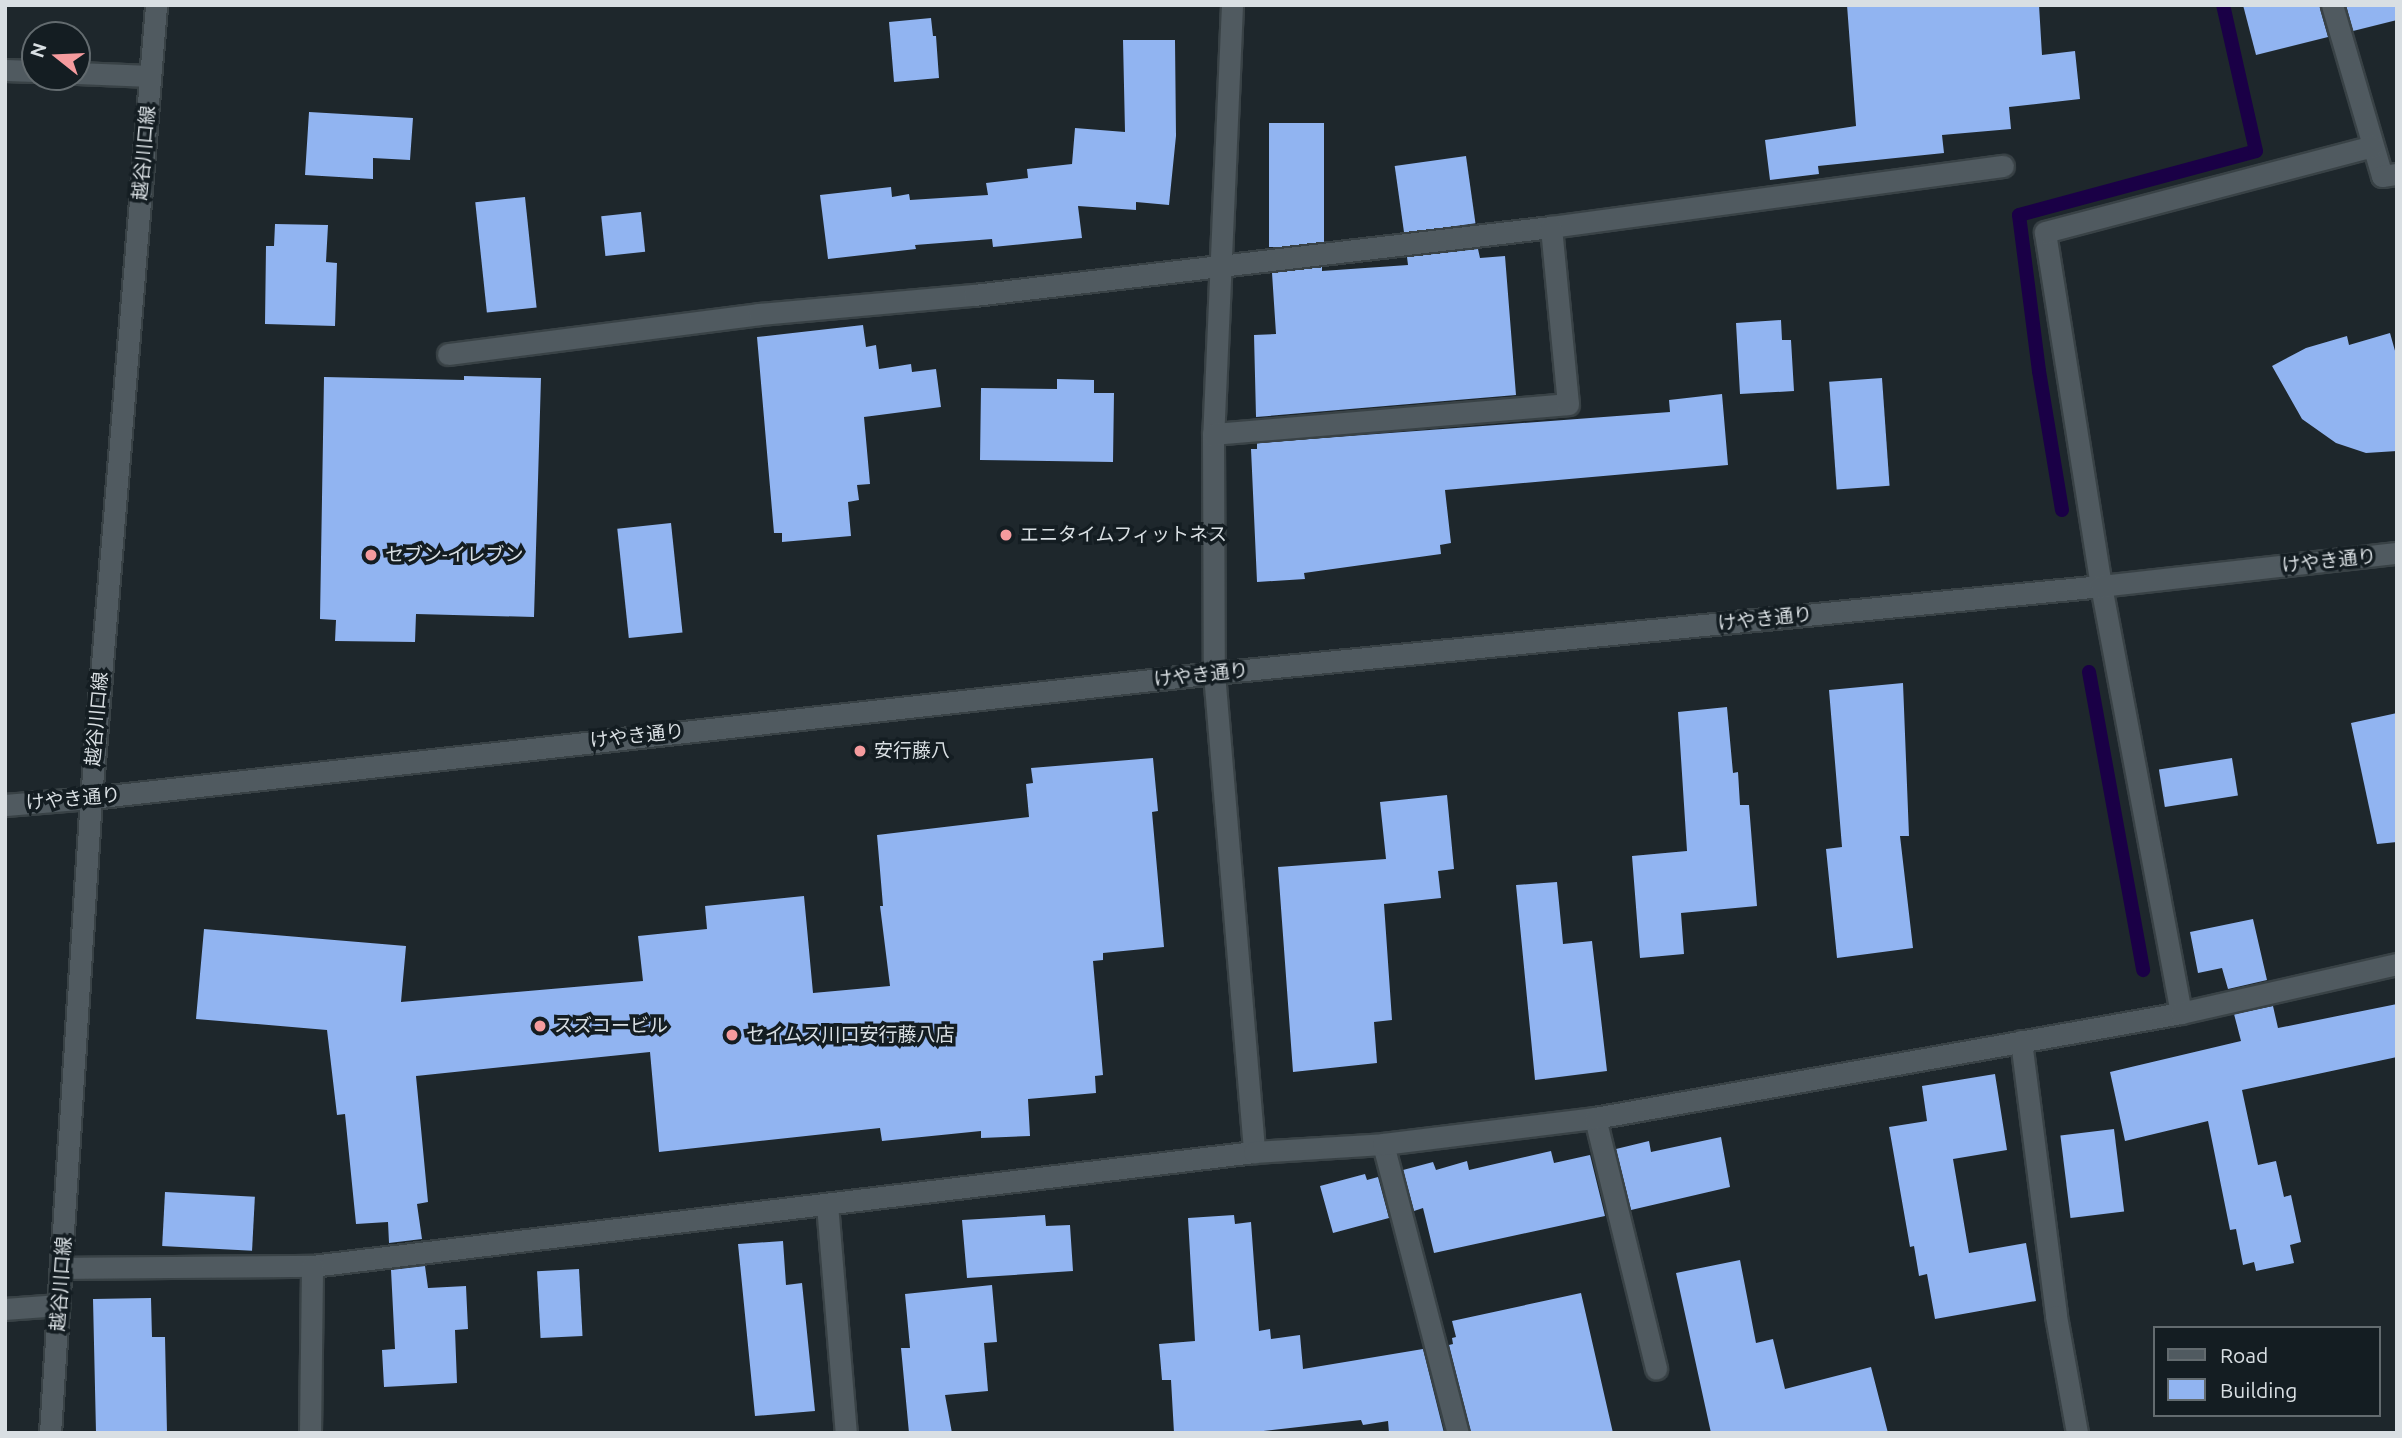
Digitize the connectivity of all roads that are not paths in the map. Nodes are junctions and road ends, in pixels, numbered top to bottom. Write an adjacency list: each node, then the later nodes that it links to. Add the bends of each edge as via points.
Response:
1 (156, 5): 5 (street, 越谷川口線)
2 (1232, 5): 10 (street)
3 (2332, 5): 6 (street)
4 (91, 74): 5 (street)
5 (150, 76): 16 (street, 越谷川口線)
6 (2372, 146): 8 (street, via 2382,176); 14 (street, via 2045,232)
7 (2003, 166): 9 (street)
8 (2397, 174)
9 (1551, 228): 10 (street); 12 (street, via 1568,404)
10 (1220, 267): 11 (street, via 759,314); 12 (street)
11 (448, 354)
12 (1213, 435): 15 (street)
13 (2397, 553): 14 (street, けやき通り)
14 (2101, 586): 15 (street, けやき通り); 19 (street)
15 (1214, 673): 16 (street, けやき通り); 23 (street)
16 (91, 798): 17 (street, けやき通り); 26 (street, 越谷川口線)
17 (5, 805)
18 (2397, 964): 19 (street)
19 (2181, 1013): 20 (street)
20 (2021, 1041): 21 (street); 34 (street, via 2056,1316)
21 (1595, 1118): 22 (street); 29 (street)
22 (1383, 1144): 23 (street); 33 (street)
23 (1254, 1153): 24 (street)
24 (827, 1204): 25 (street); 32 (street)
25 (312, 1266): 26 (street); 31 (street)
26 (62, 1268): 27 (street, 越谷川口線)
27 (59, 1305): 28 (street); 30 (street, 越谷川口線)
28 (5, 1309)
29 (1656, 1369)
30 (50, 1433)
31 (310, 1433)
32 (846, 1433)
33 (1458, 1433)
34 (2077, 1433)

